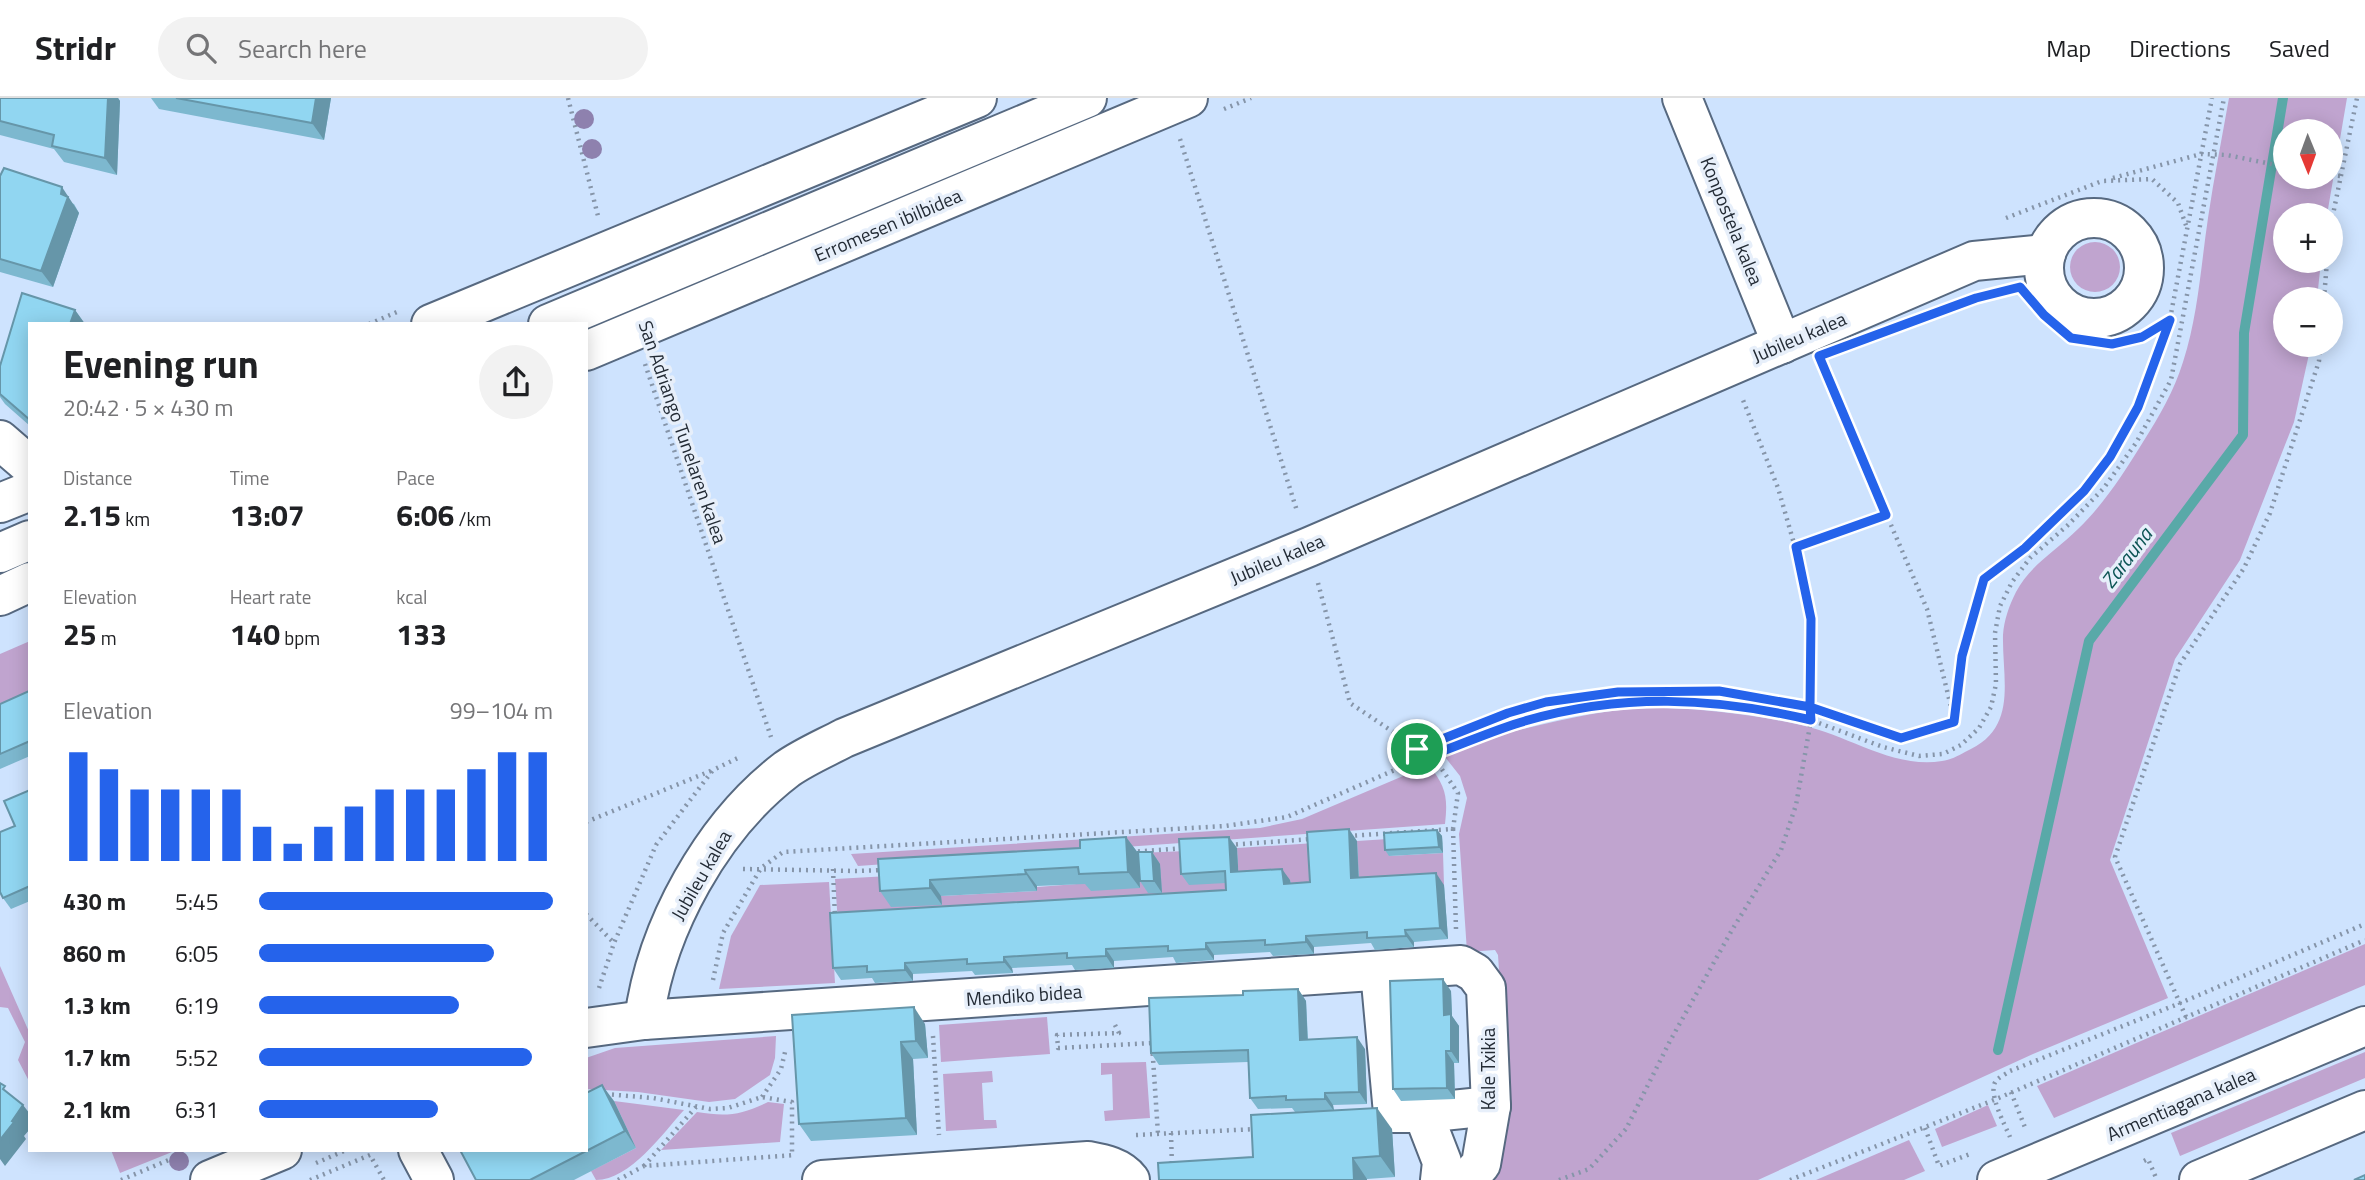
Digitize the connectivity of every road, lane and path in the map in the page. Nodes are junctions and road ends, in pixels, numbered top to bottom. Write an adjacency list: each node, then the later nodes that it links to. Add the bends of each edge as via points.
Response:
1 (568, 98): 16 (path)
2 (976, 98): 16 (street)
3 (1087, 98): 21 (street, Erromesen ibilbidea)
4 (1682, 98): 23 (street, Konpostela kalea)
5 (2212, 98): 9 (path)
6 (2224, 98): 10 (path)
7 (2357, 98): 11 (path)
8 (1179, 102): 22 (street, Erromesen ibilbidea); 34 (path)
9 (2201, 154): 10 (path); 13 (path); 15 (path)
10 (2214, 155): 12 (path); 40 (path, via 2171,380 2136,443 2103,489 2030,558 2012,582 2000,606 1995,633 1992,707 1979,728 1943,754 1919,756)
11 (2343, 162)
12 (2273, 164)
13 (2102, 181): 14 (path); 15 (path, via 2152,179 2178,203)
14 (1998, 221)
15 (2187, 230): 19 (path)
16 (606, 250): 20 (street)
17 (2046, 254): 23 (street, Jubileu kalea, via 1974,261)
18 (2020, 287): 19 (path, via 2071,338 2112,344 2142,337)
19 (2170, 320): 41 (path, via 2138,407 2110,457 2084,491 2025,548 1984,579 1962,656)
20 (436, 322)
21 (553, 322)
22 (634, 332): 24 (street, Erromesen ibilbidea); 44 (path, San Adriango Tunelaren kalea, via 772,741)
23 (1782, 344): 34 (street, Jubileu kalea)
24 (588, 350)
25 (1819, 356): 32 (path)
26 (2319, 357): 63 (path, via 2270,513 2244,568 2180,664 2115,857)
27 (1740, 393): 35 (path)
28 (0, 440): 29 (street)
29 (28, 464)
30 (28, 492): 31 (street)
31 (0, 503)
32 (1886, 515): 35 (path); 41 (path, via 1927,609)
33 (28, 541): 36 (street)
34 (1308, 547): 42 (path, via 1350,703); 44 (street, Jubileu kalea, via 844,738)
35 (1796, 547): 39 (path, via 1811,619)
36 (0, 553)
37 (28, 583): 38 (street)
38 (0, 596)
39 (1810, 707): 40 (path); 41 (path, via 1901,738); 42 (path, via 1719,691 1618,692 1546,702)
40 (1811, 720): 43 (path, via 1717,703 1628,702 1524,721); 102 (path, via 1796,805 1781,850 1670,1041 1626,1129 1589,1169)
41 (1954, 722)
42 (1417, 749): 43 (path)
43 (1429, 756): 47 (path, via 1458,793 1453,828); 52 (path, via 1287,817 1225,826 783,852)
44 (789, 768): 65 (street, Jubileu kalea, via 760,791 715,844 681,902 648,986)
45 (713, 770): 46 (path)
46 (588, 821)
47 (1342, 836)
48 (1314, 838): 49 (path)
49 (1217, 845)
50 (1189, 848): 51 (path)
51 (1120, 852)
52 (761, 868): 53 (path); 62 (path, via 723,933)
53 (833, 869): 54 (path); 56 (path)
54 (884, 869)
55 (588, 916): 59 (path)
56 (835, 923)
57 (2365, 924): 63 (path)
58 (2365, 940): 64 (path)
59 (614, 943)
60 (1461, 965): 61 (street, Mendiko bidea); 75 (street, Kale Txikia, via 1475,973 1486,988)
61 (1380, 971): 65 (street, Mendiko bidea); 77 (street, via 1393,1113)
62 (712, 984)
63 (2178, 1004): 64 (path); 73 (path, via 2010,1071 1996,1080)
64 (2186, 1017): 73 (path)
65 (644, 1020): 69 (street, Mendiko bidea)
66 (1114, 1021): 81 (path, via 1119,1032 1057,1035 1058,1048 1152,1043)
67 (932, 1023): 82 (path)
68 (2365, 1026): 91 (street, Armentiagana kalea)
69 (588, 1028)
70 (788, 1037): 72 (path, via 781,1069)
71 (597, 1094): 74 (path)
72 (762, 1097): 74 (path, via 728,1108); 87 (path, via 792,1102)
73 (1994, 1100): 78 (path); 80 (path, via 2011,1140)
74 (696, 1106): 90 (path)
75 (1491, 1106): 77 (street); 101 (street, Kale Txikia, via 1481,1164)
76 (2365, 1110): 105 (street)
77 (1423, 1113): 100 (street, via 1442,1162)
78 (1925, 1128): 91 (path, via 1939,1166); 103 (path)
79 (1265, 1129): 92 (path, via 1171,1133)
80 (2026, 1132)
81 (1158, 1134)
82 (940, 1146)
83 (189, 1152): 93 (path)
84 (277, 1152): 94 (street)
85 (345, 1152): 88 (path)
86 (419, 1152): 97 (street)
87 (792, 1156)
88 (350, 1163): 95 (path); 96 (path, via 370,1155)
89 (2137, 1163): 104 (path, via 2148,1159)
90 (644, 1166)
91 (1986, 1166)
92 (1172, 1168)
93 (121, 1180)
94 (210, 1180)
95 (310, 1180)
96 (384, 1180)
97 (434, 1180)
98 (822, 1180): 99 (street, via 1088,1161 1108,1165)
99 (1130, 1180)
100 (1440, 1180)
101 (1467, 1180)
102 (1559, 1180)
103 (1790, 1180)
104 (2157, 1180)
105 (2199, 1180)

